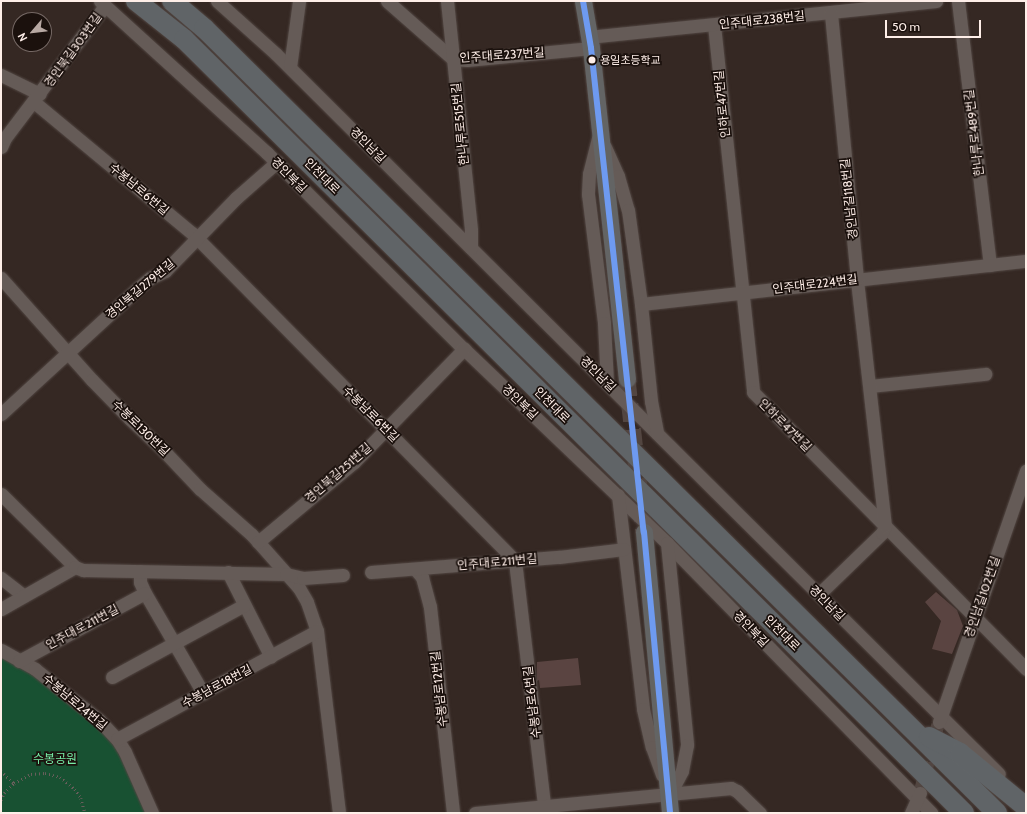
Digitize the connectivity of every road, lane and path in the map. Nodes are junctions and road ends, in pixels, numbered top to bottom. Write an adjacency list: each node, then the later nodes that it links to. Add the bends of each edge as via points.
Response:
1 (136, 1): 91 (highway, 인천대로, via 184,40)
2 (172, 1): 71 (highway, 인천대로, via 210,33)
3 (217, 1): 16 (street, 경인남길)
4 (299, 1): 16 (street)
5 (386, 1): 15 (street, 인주대로237번길)
6 (447, 1): 15 (street, 한나루로515번길)
7 (583, 1): 14 (main road)
8 (936, 1): 11 (street, 인주대로238번길)
9 (958, 1): 25 (street, 한나루로489번길)
10 (103, 3): 18 (street, 경인북길303번길); 21 (street, 경인북길)
11 (851, 6): 12 (street, 인주대로238번길)
12 (831, 12): 13 (street, 인주대로238번길); 27 (street, 경인남길118번길)
13 (714, 25): 14 (street, 인주대로238번길); 28 (street, 인하로47번길)
14 (590, 42): 15 (street, 인주대로237번길, via 467,60); 19 (main road)
15 (453, 59): 23 (street, 한나루로515번길)
16 (290, 67): 23 (street, 경인남길)
17 (1, 75): 18 (street, 경인북길303번길)
18 (37, 98): 20 (street, 경인북길303번길, via 5,138); 22 (street, 수봉남로6번길)
19 (599, 134): 29 (street, via 618,176 628,210); 33 (main road); 34 (street, via 589,174 588,194 604,323)
20 (1, 147)
21 (277, 162): 22 (street, 경인북길279번길, via 236,198); 30 (street, 경인북길)
22 (197, 238): 31 (street, 경인북길279번길, via 165,271 150,278); 37 (street, 수봉남로6번길)
23 (471, 248): 34 (street, 경인남길)
24 (1026, 261): 25 (street, 인주대로224번길)
25 (990, 265): 27 (street, 인주대로224번길)
26 (1, 278): 31 (street, 수봉로130번길)
27 (857, 279): 28 (street, 인주대로224번길); 35 (street, 경인남길118번길)
28 (742, 292): 29 (street, 인주대로224번길); 42 (street, 인하로47번길, via 752,392)
29 (641, 304): 38 (street, via 651,402)
30 (464, 349): 37 (street, 경인북길251번길); 41 (street, 경인북길)
31 (68, 352): 36 (street, 경인북길279번길); 44 (street, 수봉로130번길, via 130,419)
32 (985, 374): 35 (street)
33 (627, 379)
34 (607, 383): 38 (street, 경인남길)
35 (870, 386): 42 (street, 경인남길118번길)
36 (1, 414)
37 (386, 430): 44 (street, 경인북길251번길, via 354,462); 47 (street, 수봉남로6번길)
38 (657, 433): 57 (street, 경인남길)
39 (1026, 471): 61 (street, 경인남길102번길)
40 (1, 494): 48 (street)
41 (618, 495): 45 (street, 경인북길); 46 (street)
42 (885, 526): 57 (street, via 882,533); 61 (street, 인하로47번길)
43 (644, 532): 75 (main road)
44 (258, 542): 53 (street, 수봉로130번길)
45 (668, 543): 75 (street, via 687,745 682,771); 76 (street, 경인북길)
46 (624, 549): 47 (street, 인주대로211번길); 75 (street, via 644,708 652,747)
47 (515, 561): 49 (street, 인주대로211번길); 80 (street, 수봉남로6번길)
48 (75, 567): 50 (street, via 83,570); 58 (street)
49 (416, 569): 52 (street, 인주대로211번길); 85 (street, 수봉남로12번길, via 422,577 430,607)
50 (140, 571): 51 (street); 56 (street, via 140,582)
51 (228, 572): 53 (street); 59 (street)
52 (371, 572)
53 (286, 574): 54 (street, via 303,578); 62 (street, via 307,602)
54 (343, 575)
55 (1, 578): 58 (street)
56 (145, 593): 63 (street); 66 (street, 인주대로211번길)
57 (819, 594): 70 (street, 경인남길)
58 (24, 596): 60 (street)
59 (244, 605): 63 (street); 65 (street)
60 (1, 609)
61 (975, 617): 67 (street, 인하로47번길); 70 (street, 경인남길102번길)
62 (317, 631): 65 (street, 수봉남로18번길); 84 (street)
63 (174, 643): 68 (street); 69 (street)
64 (1, 650): 66 (street, 수봉남로24번길)
65 (271, 658): 69 (street, 수봉남로18번길)
66 (19, 661): 72 (street, 수봉남로24번길, via 35,669 99,720)
67 (1026, 669)
68 (112, 677)
69 (203, 693): 72 (street, 수봉남로18번길)
70 (940, 720): 78 (street, 경인남길)
71 (910, 727): 79 (highway, via 960,754); 92 (highway, 인천대로)
72 (117, 739): 83 (street, 수봉남로24번길)
73 (1, 772): 74 (path)
74 (14, 783): 77 (path); 82 (path, via 38,773 60,777 75,789 81,798)
75 (669, 795): 80 (street); 87 (main road); 88 (street, via 730,788 737,790)
76 (919, 796): 89 (street); 90 (street, 경인북길)
77 (1, 800)
78 (1026, 801)
79 (1026, 807)
80 (545, 810): 81 (street)
81 (500, 812): 86 (street)
82 (85, 813)
83 (152, 813)
84 (340, 813)
85 (453, 813)
86 (475, 813)
87 (670, 813)
88 (760, 813)
89 (911, 813)
90 (931, 813)
91 (964, 813)
92 (997, 813)

